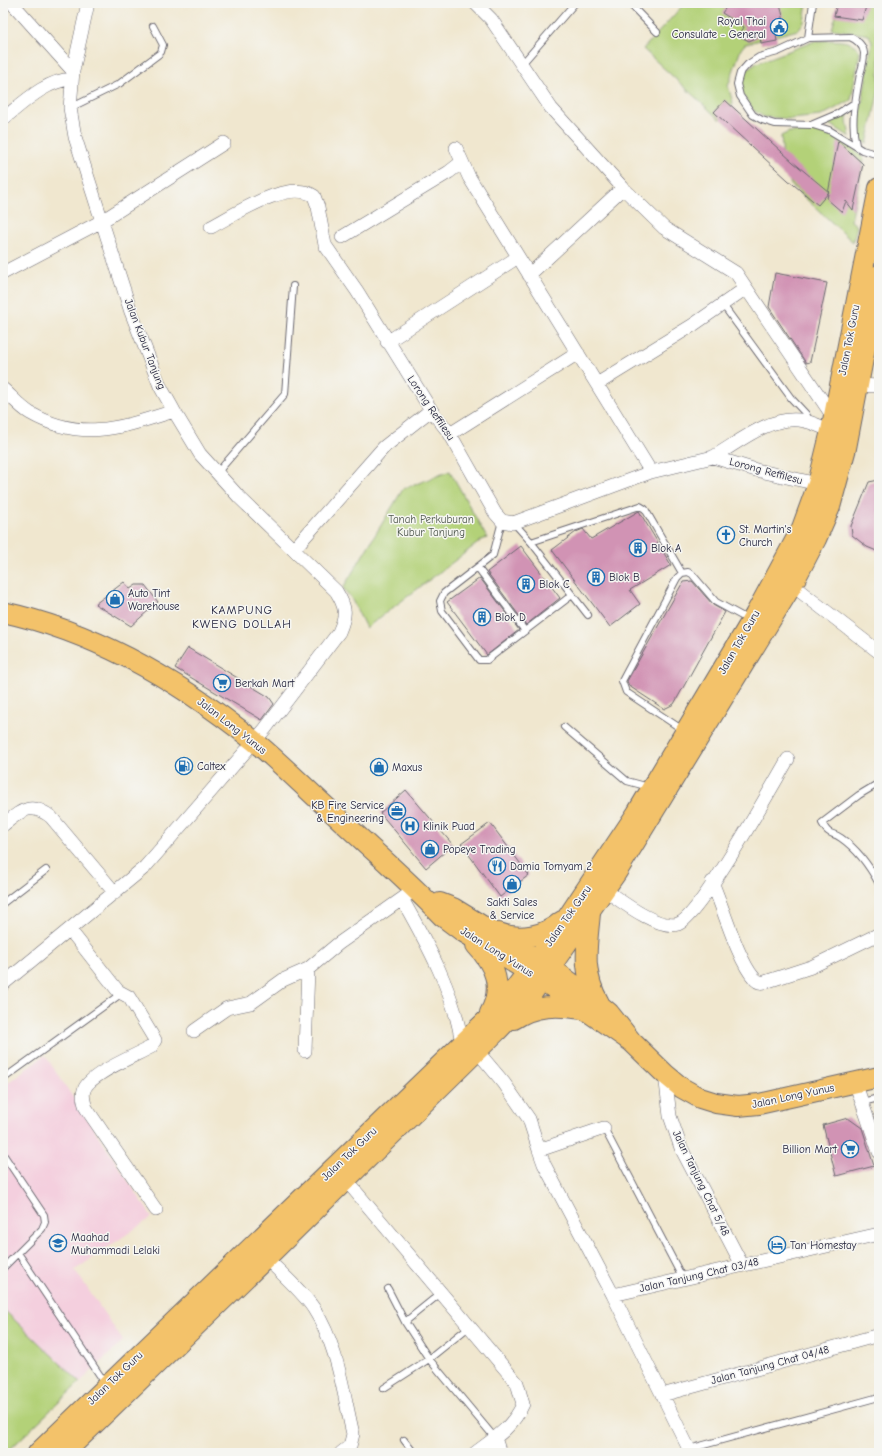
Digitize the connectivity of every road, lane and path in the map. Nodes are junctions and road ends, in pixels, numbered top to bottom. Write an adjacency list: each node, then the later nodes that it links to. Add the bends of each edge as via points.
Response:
1 (12, 3): 11 (street)
2 (88, 3): 11 (street, Jalan Kubur Tanjung)
3 (475, 3): 10 (street, via 491,19)
4 (575, 3): 10 (lane)
5 (629, 3): 8 (lane)
6 (813, 3): 9 (lane)
7 (152, 26): 13 (lane, via 163,44 162,52 119,84)
8 (657, 32)
9 (808, 38): 12 (lane, via 850,37 860,44 864,53); 15 (lane, via 778,52 759,57 748,64 740,73 738,84 740,96 753,115 775,124)
10 (522, 64): 21 (street, via 551,108)
11 (73, 75): 13 (street, Jalan Kubur Tanjung); 14 (street, via 39,91)
12 (856, 102): 15 (lane, via 837,114); 17 (lane, via 852,131)
13 (70, 108): 23 (street, Jalan Kubur Tanjung, via 75,137)
14 (3, 119)
15 (811, 125): 17 (lane, via 829,130)
16 (224, 143): 23 (street)
17 (856, 145): 19 (lane, via 866,152)
18 (456, 148): 20 (street)
19 (879, 155)
20 (462, 162): 25 (street); 26 (street)
21 (623, 188): 28 (street); 31 (street, via 664,228 730,268)
22 (879, 188): 42 (main road, Jalan Tok Guru)
23 (102, 221): 27 (street); 40 (street, Jalan Kubur Tanjung, via 131,312 160,386)
24 (211, 227): 33 (street, Lorong Reffilesu, via 271,196 289,192 309,193 317,201 325,245 357,291)
25 (342, 237)
26 (518, 257): 28 (street); 33 (street)
27 (3, 273)
28 (529, 275): 34 (street)
29 (878, 282): 36 (main road, Jalan Tok Guru)
30 (293, 286): 46 (lane, via 285,394)
31 (746, 288): 32 (street); 42 (street)
32 (723, 305): 35 (street); 41 (lane)
33 (387, 342): 39 (street, Lorong Reffilesu)
34 (578, 353): 35 (street); 43 (street)
35 (597, 384): 45 (street)
36 (858, 385): 37 (street); 53 (main road, Jalan Tok Guru, via 846,448 830,507)
37 (879, 386)
38 (3, 389): 40 (street, via 30,413 62,426 86,431 102,431)
39 (431, 410): 43 (street, Lorong Reffilesu); 50 (street, via 384,447)
40 (174, 411): 46 (street, Jalan Kubur Tanjung, via 200,454)
41 (811, 422): 42 (street, Lorong Reffilesu); 44 (street, Lorong Reffilesu, via 781,421 765,426)
42 (832, 425): 47 (main road, Jalan Tok Guru)
43 (450, 434): 48 (street, Lorong Reffilesu, via 496,513)
44 (713, 457): 45 (street, Lorong Reffilesu); 47 (street, Lorong Reffilesu)
45 (651, 472): 48 (street, Lorong Reffilesu)
46 (217, 473): 50 (street, Jalan Kubur Tanjung)
47 (818, 484): 57 (main road, Jalan Tok Guru, via 802,528)
48 (508, 522): 49 (lane); 51 (lane, via 493,555)
49 (531, 542): 52 (lane, via 640,506 645,509); 54 (lane)
50 (294, 549): 62 (street, Jalan Kubur Tanjung, via 336,590 344,604 345,618 339,632)
51 (478, 568): 58 (lane); 58 (lane, via 444,593 440,602 442,611 477,658 481,661 487,660)
52 (682, 573): 57 (lane, via 692,574 716,602); 61 (lane, via 622,682 626,692)
53 (792, 585): 59 (street); 70 (main road, Jalan Tok Guru, via 646,827)
54 (572, 595): 56 (lane); 58 (lane)
55 (3, 612): 62 (main road, Jalan Long Yunus, via 67,631 144,666 204,703)
56 (588, 615)
57 (752, 622): 61 (main road, Jalan Tok Guru)
58 (525, 631)
59 (879, 652)
60 (564, 727): 65 (lane, via 627,781)
61 (686, 732): 65 (main road, Jalan Tok Guru)
62 (254, 742): 71 (street, Jalan Kubur Tanjung, via 145,867); 72 (main road, Jalan Long Yunus)
63 (788, 759): 68 (street)
64 (879, 783): 69 (lane, via 822,823 828,833 840,837 871,868)
65 (653, 787): 74 (main road, Jalan Tok Guru)
66 (3, 825): 71 (street, via 22,810 42,810 51,817)
67 (46, 870): 73 (lane)
68 (712, 882): 70 (street, via 689,916 678,924 661,924); 77 (street, via 743,960 758,982 811,967)
69 (879, 884)
70 (605, 890): 74 (main road, Jalan Tok Guru)
71 (115, 893): 76 (street, Jalan Kubur Tanjung)
72 (414, 895): 75 (main road, Jalan Long Yunus, via 442,916); 78 (street, via 338,944); 85 (street, via 423,935 452,1000)
73 (3, 903)
74 (584, 908): 75 (main road, via 533,936 514,937); 79 (main road, Jalan Tok Guru); 82 (main road, via 585,952 594,994)
75 (470, 927): 79 (main road, Jalan Long Yunus); 83 (main road, via 496,974 498,987)
76 (70, 930): 80 (street, Jalan Kubur Tanjung); 81 (street)
77 (879, 934)
78 (308, 969): 84 (street, via 283,980 251,1003 227,1008); 86 (street)
79 (539, 970): 82 (main road, Jalan Long Yunus); 83 (main road, Jalan Tok Guru, via 528,999)
80 (3, 984)
81 (122, 993): 89 (lane); 98 (street, via 129,997 155,1043 88,1082 83,1099 86,1108)
82 (593, 1008): 83 (main road, via 557,1006 533,1010); 87 (main road, Jalan Long Yunus, via 609,1013 632,1042)
83 (491, 1027): 85 (main road, Jalan Tok Guru)
84 (194, 1031)
85 (469, 1048): 94 (street, via 504,1083 529,1119); 97 (main road, Jalan Tok Guru); 112 (main road, Jalan Tok Guru)
86 (305, 1051)
87 (665, 1074): 90 (main road, Jalan Long Yunus, via 700,1098 738,1106 760,1104); 102 (street, Jalan Tanjung Chat 5/48, via 670,1116 678,1141)
88 (879, 1077): 90 (main road, Jalan Long Yunus)
89 (3, 1080)
90 (855, 1082): 92 (street)
91 (879, 1098): 92 (lane)
92 (862, 1102): 95 (street)
93 (604, 1128): 94 (street); 104 (lane)
94 (539, 1150): 107 (street)
95 (879, 1152)
96 (3, 1154): 100 (lane, via 45,1219 44,1226)
97 (346, 1180): 101 (main road, Jalan Tok Guru); 106 (street)
98 (156, 1210)
99 (879, 1234): 102 (street, Jalan Tanjung Chat 03/48)
100 (18, 1253): 103 (lane); 112 (lane)
101 (266, 1258): 119 (main road, Jalan Tok Guru); 121 (street, via 314,1308 328,1333 337,1361 353,1434 350,1446)
102 (742, 1265): 104 (street, Jalan Tanjung Chat 03/48)
103 (3, 1268)
104 (683, 1279): 107 (street, Jalan Tanjung Chat 03/48)
105 (388, 1289): 108 (lane)
106 (442, 1292): 108 (lane); 109 (street)
107 (613, 1295): 114 (street)
108 (405, 1322): 111 (lane)
109 (470, 1326): 111 (lane); 116 (street, via 517,1383 524,1404 517,1418)
110 (879, 1335): 114 (street, Jalan Tanjung Chat 04/48)
111 (429, 1359): 113 (lane); 116 (lane)
112 (107, 1386): 120 (main road, Jalan Tok Guru)
113 (384, 1388)
114 (662, 1395): 118 (street)
115 (879, 1397): 118 (lane)
116 (495, 1438): 123 (street); 124 (street)
117 (404, 1440): 122 (lane)
118 (690, 1451)
119 (67, 1452)
120 (38, 1453)
121 (341, 1453)
122 (414, 1453)
123 (475, 1453)
124 (500, 1453)

